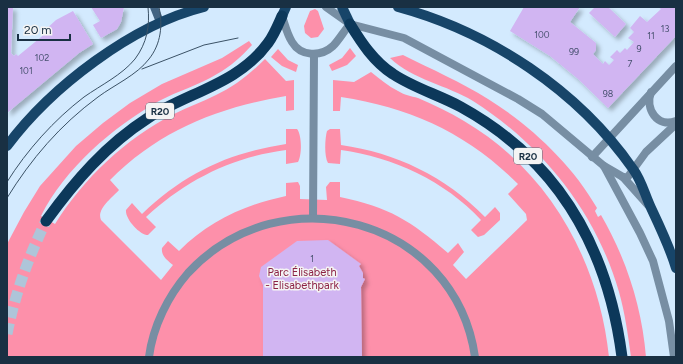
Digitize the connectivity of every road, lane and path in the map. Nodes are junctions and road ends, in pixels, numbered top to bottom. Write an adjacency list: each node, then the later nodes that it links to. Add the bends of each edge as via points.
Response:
1 (154, 7): 7 (main road)
2 (204, 7): 7 (main road)
3 (326, 7): 8 (street)
4 (342, 7): 8 (main road, R20)
5 (398, 7): 14 (main road, via 472,33 501,49 576,105)
6 (284, 11): 9 (street, via 292,44 301,51); 22 (highway, R20, via 268,42 243,68 227,80 148,118 103,154 67,192)
7 (160, 22): 15 (main road, via 100,58 57,91 22,126)
8 (350, 24): 9 (street, via 332,47); 16 (street, via 404,38 493,84 542,114); 26 (highway, R20, via 372,55 391,73 461,106 486,121 530,158 550,179 567,202 596,252 614,307)
9 (314, 54): 21 (street)
10 (676, 66): 11 (street)
11 (652, 92): 12 (street, via 648,100 655,118 664,122); 14 (street)
12 (676, 121)
13 (676, 124): 18 (street, via 646,152)
14 (609, 137): 16 (street); 18 (main road)
15 (7, 146)
16 (592, 157): 17 (street)
17 (604, 166): 19 (street); 27 (street, via 653,261 668,314)
18 (634, 170): 19 (street, via 627,178); 20 (main road)
19 (623, 177): 20 (street)
20 (651, 209): 23 (main road)
21 (313, 218): 24 (street, via 281,221 253,228 204,257 179,284 168,301 156,327); 25 (street, via 343,221 370,228 420,257 440,278 456,301 468,327)
22 (46, 221)
23 (676, 268)
24 (149, 357)
25 (475, 357)
26 (622, 357)
27 (674, 357)

